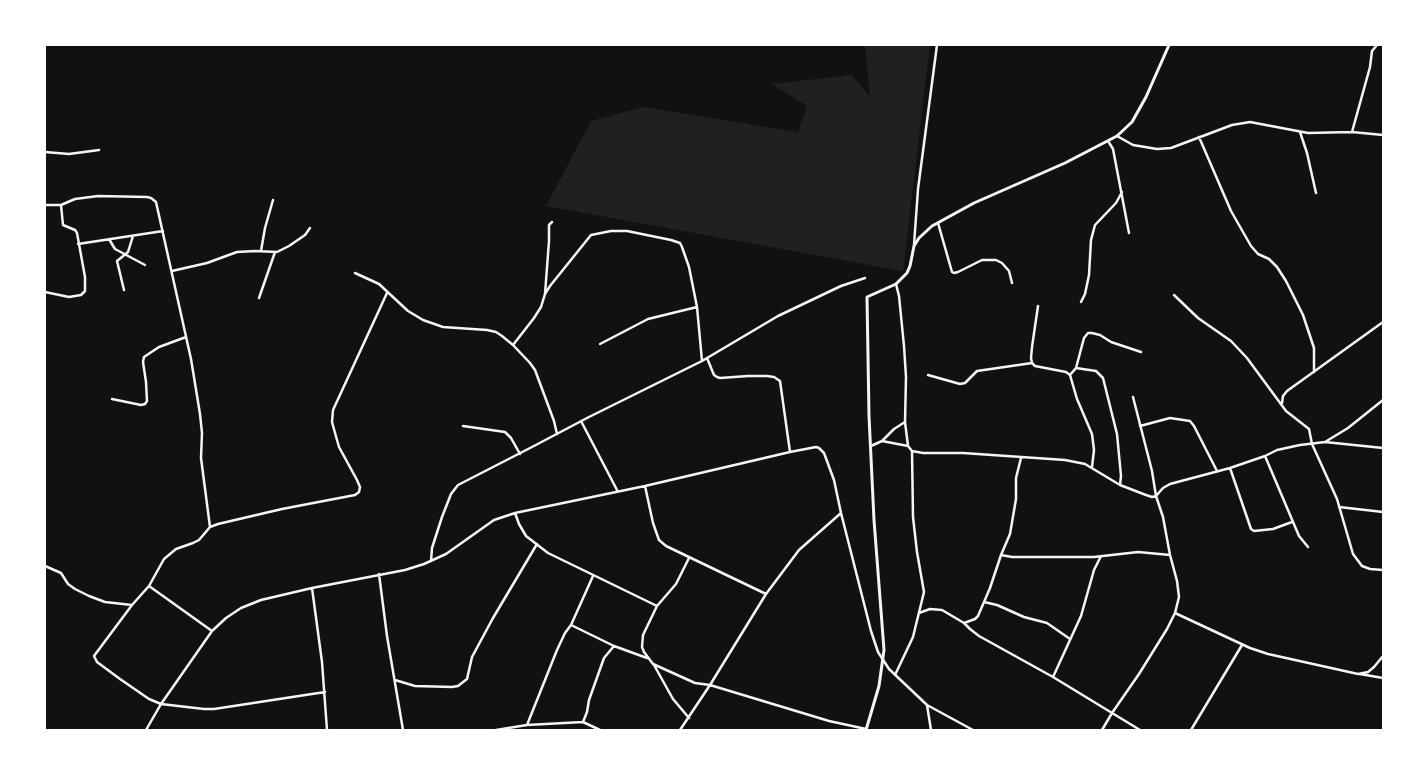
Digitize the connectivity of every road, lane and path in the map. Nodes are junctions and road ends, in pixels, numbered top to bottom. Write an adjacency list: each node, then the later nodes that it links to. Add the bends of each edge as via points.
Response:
1 (937, 45): 25 (street, via 918,189)
2 (1169, 45): 6 (street, via 1132,122)
3 (1376, 46): 5 (street, via 1372,51)
4 (1300, 132): 5 (street); 8 (street, via 1250,122); 13 (street)
5 (1352, 132): 7 (street)
6 (1117, 136): 8 (street, via 1133,145 1157,149 1171,148); 9 (street)
7 (1383, 136)
8 (1199, 137): 53 (street, via 1231,211 1251,246 1269,259 1286,280 1314,348)
9 (1108, 141): 12 (street, via 1113,149); 18 (street)
10 (99, 150): 11 (street, via 70,154)
11 (45, 152)
12 (1122, 192): 21 (street); 41 (street, via 1095,225 1089,275)
13 (1316, 193)
14 (274, 200): 26 (street)
15 (45, 205): 16 (street)
16 (60, 205): 20 (street, via 98,196 147,197 156,202); 24 (street, via 62,222 75,230)
17 (552, 222): 38 (street, via 549,225)
18 (938, 223): 25 (street); 33 (street, via 952,272 982,260 996,260 1009,271)
19 (310, 228): 27 (street, via 289,246)
20 (162, 231): 22 (street); 30 (street)
21 (1129, 233)
22 (133, 236): 23 (street); 28 (street)
23 (110, 239): 24 (street); 28 (street, via 115,249)
24 (78, 244): 36 (street, via 85,293 69,297)
25 (914, 246): 34 (street, via 907,273)
26 (261, 251): 27 (street); 30 (street, via 236,252 207,264)
27 (275, 252): 40 (street)
28 (124, 255): 29 (street); 35 (street, via 117,262)
29 (144, 265)
30 (172, 271): 45 (street)
31 (355, 273): 37 (street, via 379,284)
32 (865, 278): 49 (street, via 778,316)
33 (1012, 283)
34 (896, 284): 61 (street, via 904,346); 68 (street, via 866,299)
35 (124, 290)
36 (45, 292)
37 (387, 293): 47 (street, via 423,320 443,328 492,331); 88 (street, via 333,410 332,422 337,440 358,480 358,492)
38 (545, 294): 43 (street, via 591,235 627,232 681,244); 47 (street, via 541,307)
39 (1174, 296): 59 (street, via 1231,341)
40 (259, 298)
41 (1081, 302)
42 (1038, 306): 51 (street)
43 (697, 307): 46 (street, via 648,319); 50 (street)
44 (1383, 322): 53 (street)
45 (186, 337): 57 (street, via 159,347 144,357 145,404); 88 (street, via 200,414 201,458)
46 (600, 344)
47 (513, 345): 64 (street, via 535,370)
48 (1141, 352): 52 (street, via 1088,333)
49 (707, 358): 50 (street); 72 (street, via 714,375 720,378 767,376 780,381)
50 (702, 361): 60 (street)
51 (1032, 364): 54 (street); 55 (street, via 977,371 960,384)
52 (1076, 368): 54 (street); 79 (street, via 1100,374 1105,384 1119,448)
53 (1314, 372): 59 (street, via 1287,391)
54 (1070, 375): 76 (street, via 1092,434)
55 (928, 376)
56 (1133, 397): 63 (street)
57 (112, 398)
58 (1383, 400): 66 (street)
59 (1282, 405): 67 (street, via 1305,425)
60 (581, 421): 64 (street); 81 (street)
61 (905, 422): 65 (street); 69 (street)
62 (463, 426): 73 (street, via 505,432)
63 (1140, 426): 78 (street, via 1170,418 1190,421); 82 (street)
64 (558, 434): 73 (street)
65 (882, 441): 68 (street); 69 (street)
66 (1325, 442): 67 (street); 70 (street)
67 (1312, 444): 74 (street, via 1277,450); 83 (street)
68 (870, 446): 116 (street)
69 (908, 446): 71 (street)
70 (1383, 448)
71 (912, 451): 75 (street); 107 (street, via 913,517 924,592)
72 (790, 452): 80 (street); 86 (street, via 816,447 824,453)
73 (520, 454): 95 (street, via 455,487 432,548)
74 (1265, 456): 77 (street); 87 (street)
75 (1021, 458): 76 (street, via 1065,460); 91 (street, via 1010,534)
76 (1092, 467): 79 (street)
77 (1230, 468): 78 (street); 87 (street, via 1254,532)
78 (1217, 471): 82 (street, via 1170,484)
79 (1120, 485): 82 (street)
80 (645, 486): 81 (street); 94 (street, via 659,540)
81 (618, 491): 84 (street)
82 (1156, 496): 92 (street)
83 (1339, 507): 85 (street); 97 (street, via 1357,561 1364,567)
84 (514, 512): 89 (street, via 526,536); 95 (street, via 494,520)
85 (1383, 512)
86 (841, 513): 102 (street, via 799,550); 116 (street, via 871,631)
87 (1292, 522): 90 (street)
88 (210, 527): 100 (street, via 198,540 169,553)
89 (537, 544): 99 (street, via 548,553); 122 (street, via 472,656 467,679 452,687 415,686)
90 (1308, 547)
91 (1001, 555): 93 (street); 103 (street)
92 (1170, 555): 93 (street, via 1138,552); 106 (street, via 1179,597)
93 (1101, 556): 111 (street)
94 (689, 558): 102 (street); 105 (street, via 676,584)
95 (431, 562): 98 (street)
96 (45, 566): 104 (street, via 61,572 68,584 89,596 105,602)
97 (1383, 570)
98 (379, 574): 101 (street); 122 (street)
99 (594, 575): 105 (street); 109 (street)
100 (149, 586): 104 (street); 110 (street)
101 (312, 588): 110 (street, via 242,608); 124 (street)
102 (766, 594): 123 (street)
103 (984, 602): 108 (street, via 978,616); 111 (street, via 1046,623)
104 (132, 605): 125 (street, via 94,656 97,662 120,679)
105 (657, 606): 115 (street, via 642,641)
106 (1175, 613): 112 (street); 127 (street)
107 (919, 614): 108 (street, via 935,608); 118 (street, via 914,637)
108 (964, 623): 120 (street, via 979,636)
109 (571, 625): 113 (street); 130 (street, via 557,650)
110 (212, 631): 125 (street)
111 (1070, 639): 120 (street)
112 (1242, 645): 119 (street); 142 (street)
113 (614, 646): 115 (street); 129 (street, via 604,658)
114 (1383, 656): 119 (street, via 1368,672)
115 (648, 659): 117 (street)
116 (883, 661): 118 (street); 131 (street)
117 (653, 664): 123 (street, via 695,683); 128 (street, via 673,699)
118 (894, 674): 126 (street)
119 (1358, 674): 121 (street)
120 (1053, 677): 127 (street)
121 (1383, 678)
122 (395, 680): 134 (street)
123 (710, 685): 128 (street); 131 (street)
124 (324, 692): 125 (street, via 214,709); 133 (street)
125 (161, 704): 132 (street)
126 (927, 705): 138 (street); 139 (street)
127 (1112, 712): 140 (street); 141 (street)
128 (689, 718): 137 (street)
129 (583, 722): 130 (street); 136 (street)
130 (527, 725): 135 (street)
131 (866, 729)
132 (146, 730)
133 (327, 730)
134 (403, 730)
135 (496, 730)
136 (600, 730)
137 (680, 730)
138 (931, 730)
139 (973, 730)
140 (1102, 730)
141 (1140, 730)
142 (1191, 730)

